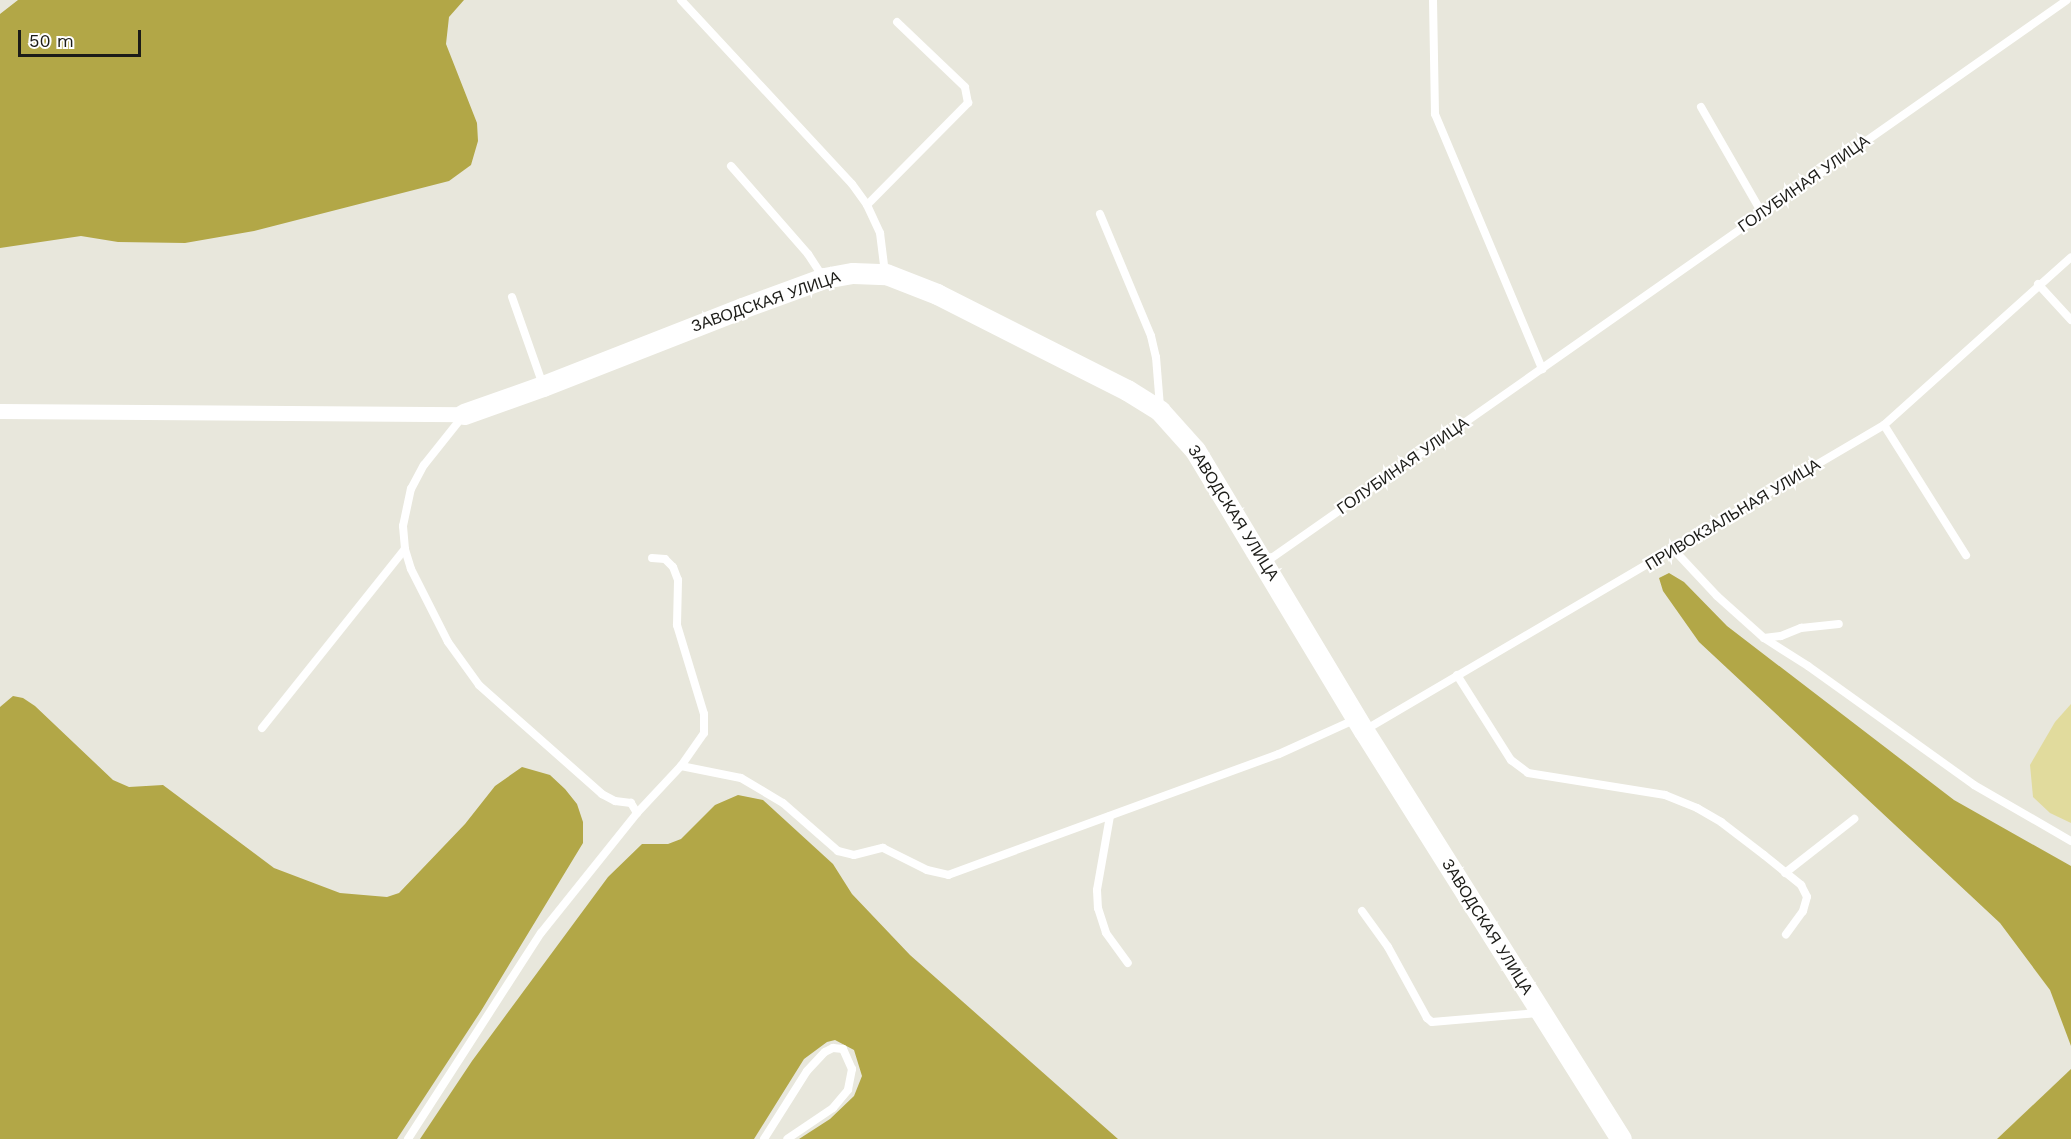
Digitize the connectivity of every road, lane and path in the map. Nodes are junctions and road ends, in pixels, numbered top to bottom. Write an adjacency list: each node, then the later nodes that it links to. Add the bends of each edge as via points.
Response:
1 (681, 0): 7 (lane, via 852,184)
2 (1433, 0): 16 (lane, via 1435,114)
3 (2067, 0): 8 (lane, ГОЛУБИНАЯ УЛИЦА)
4 (897, 22): 7 (lane, via 965,87 968,103)
5 (1701, 107): 8 (lane)
6 (731, 166): 12 (lane, via 808,254)
7 (867, 205): 11 (lane, via 884,248)
8 (1762, 213): 16 (lane, ГОЛУБИНАЯ УЛИЦА)
9 (1100, 214): 19 (lane, via 1152,336)
10 (2071, 257): 13 (lane, ПРИВОКЗАЛЬНАЯ УЛИЦА)
11 (885, 274): 12 (street, ЗАВОДСКАЯ УЛИЦА, via 854,273); 19 (street, ЗАВОДСКАЯ УЛИЦА, via 948,300 1127,390)
12 (824, 278): 17 (street, ЗАВОДСКАЯ УЛИЦА)
13 (2038, 284): 15 (lane); 21 (lane, ПРИВОКЗАЛЬНАЯ УЛИЦА, via 1954,365)
14 (512, 297): 17 (lane)
15 (2071, 320)
16 (1542, 369): 26 (lane, ГОЛУБИНАЯ УЛИЦА)
17 (543, 386): 20 (street, ЗАВОДСКАЯ УЛИЦА)
18 (0, 411): 20 (street)
19 (1160, 411): 26 (street, ЗАВОДСКАЯ УЛИЦА, via 1195,450)
20 (464, 414): 22 (lane, via 424,465 411,489 403,526)
21 (1884, 425): 23 (lane, ПРИВОКЗАЛЬНАЯ УЛИЦА); 24 (lane)
22 (405, 549): 31 (lane); 33 (lane, via 411,570 448,642 479,685 602,794 631,803)
23 (1674, 550): 28 (lane); 29 (lane, ПРИВОКЗАЛЬНАЯ УЛИЦА)
24 (1966, 555)
25 (652, 558): 32 (lane, via 665,559 678,580 677,625 704,714 704,733)
26 (1265, 563): 30 (street, ЗАВОДСКАЯ УЛИЦА)
27 (1839, 624): 28 (lane, via 1801,628)
28 (1764, 638): 36 (lane, via 1974,785)
29 (1457, 675): 30 (lane, ПРИВОКЗАЛЬНАЯ УЛИЦА); 37 (lane, via 1511,760 1528,773 1665,795 1721,822)
30 (1360, 725): 34 (lane, ПРИВОКЗАЛЬНАЯ УЛИЦА); 41 (street, ЗАВОДСКАЯ УЛИЦА)
31 (262, 728)
32 (681, 766): 33 (lane); 34 (lane, ПРИВОКЗАЛЬНАЯ УЛИЦА, via 741,778 783,803 838,851 854,855 883,848 927,870 948,875)
33 (638, 813): 42 (lane, via 541,933)
34 (1110, 816): 40 (lane, via 1096,890 1098,908 1106,933)
35 (1854, 819): 37 (lane)
36 (2071, 841)
37 (1785, 873): 39 (lane, via 1801,885 1807,897 1803,911)
38 (1362, 911): 41 (lane, via 1432,1022)
39 (1786, 934)
40 (1128, 963)
41 (1541, 1013): 45 (street, ЗАВОДСКАЯ УЛИЦА)
42 (408, 1139)
43 (764, 1139): 44 (lane, via 807,1071 825,1052 843,1049 852,1069 848,1090 833,1108)
44 (787, 1139)
45 (1621, 1139)

